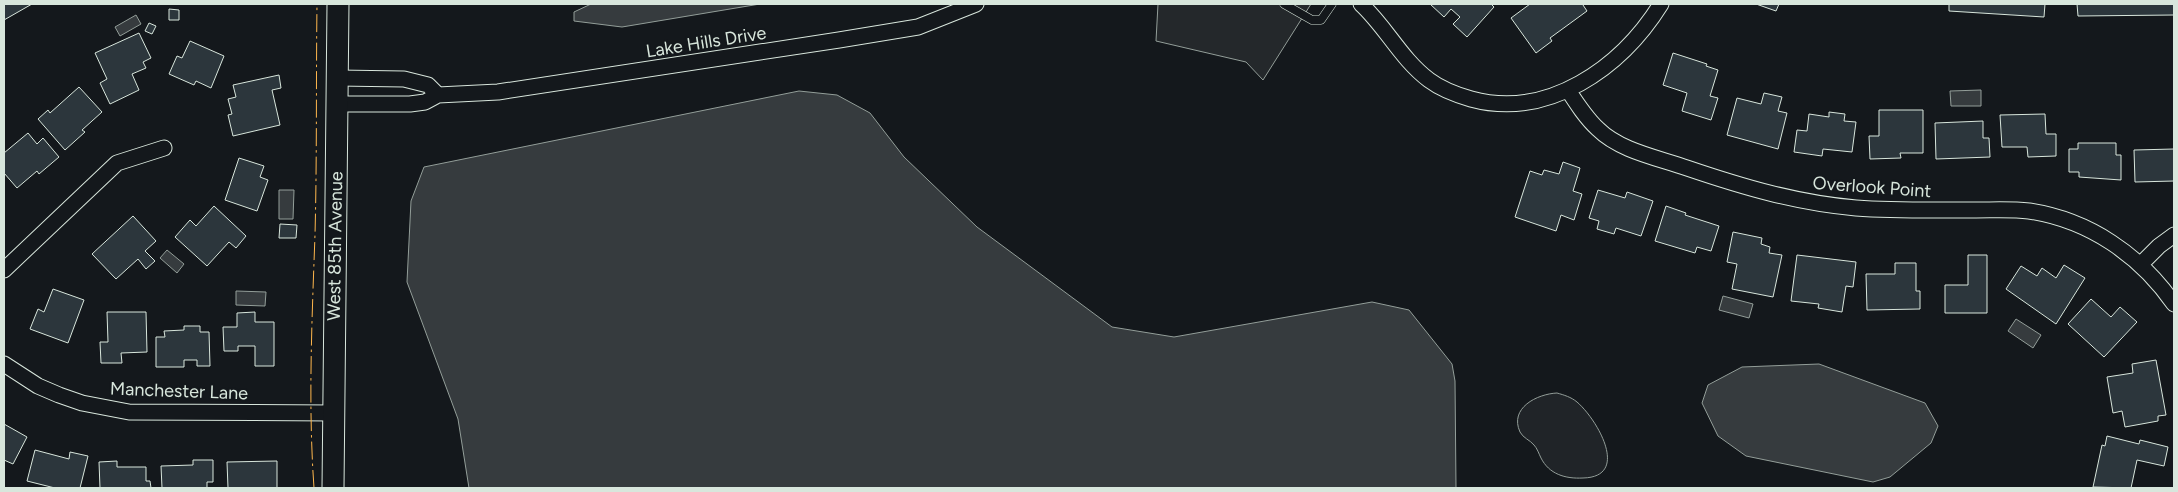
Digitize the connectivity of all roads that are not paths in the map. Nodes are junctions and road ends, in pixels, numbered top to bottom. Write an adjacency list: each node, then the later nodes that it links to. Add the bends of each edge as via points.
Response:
1 (338, 4): 7 (street, West 85th Avenue)
2 (1284, 4): 3 (lane, via 1312,20 1321,20)
3 (1332, 4)
4 (1361, 4): 8 (street, via 1416,70 1455,94 1481,102 1518,104 1535,102)
5 (1661, 4): 8 (street, via 1644,28 1620,52 1596,73)
6 (970, 5): 9 (street, Lake Hills Drive, via 918,27 902,30 498,92)
7 (338, 78): 9 (street, via 404,79 428,85); 10 (street, West 85th Avenue)
8 (1568, 90): 13 (street, Overlook Point, via 1588,119 1613,140 1740,186 1797,200 1856,208 2010,210 2047,214 2099,235)
9 (438, 95): 10 (street, Lake Hills Drive, via 425,102 410,104)
10 (337, 104): 17 (street, West 85th Avenue)
11 (164, 148): 14 (street, via 117,163)
12 (2174, 235): 13 (street)
13 (2141, 264): 15 (street, Overlook Point)
14 (4, 270)
15 (2174, 304)
16 (4, 364): 17 (street, Manchester Lane, via 59,395 121,410)
17 (333, 413): 18 (street, West 85th Avenue)
18 (333, 488)

